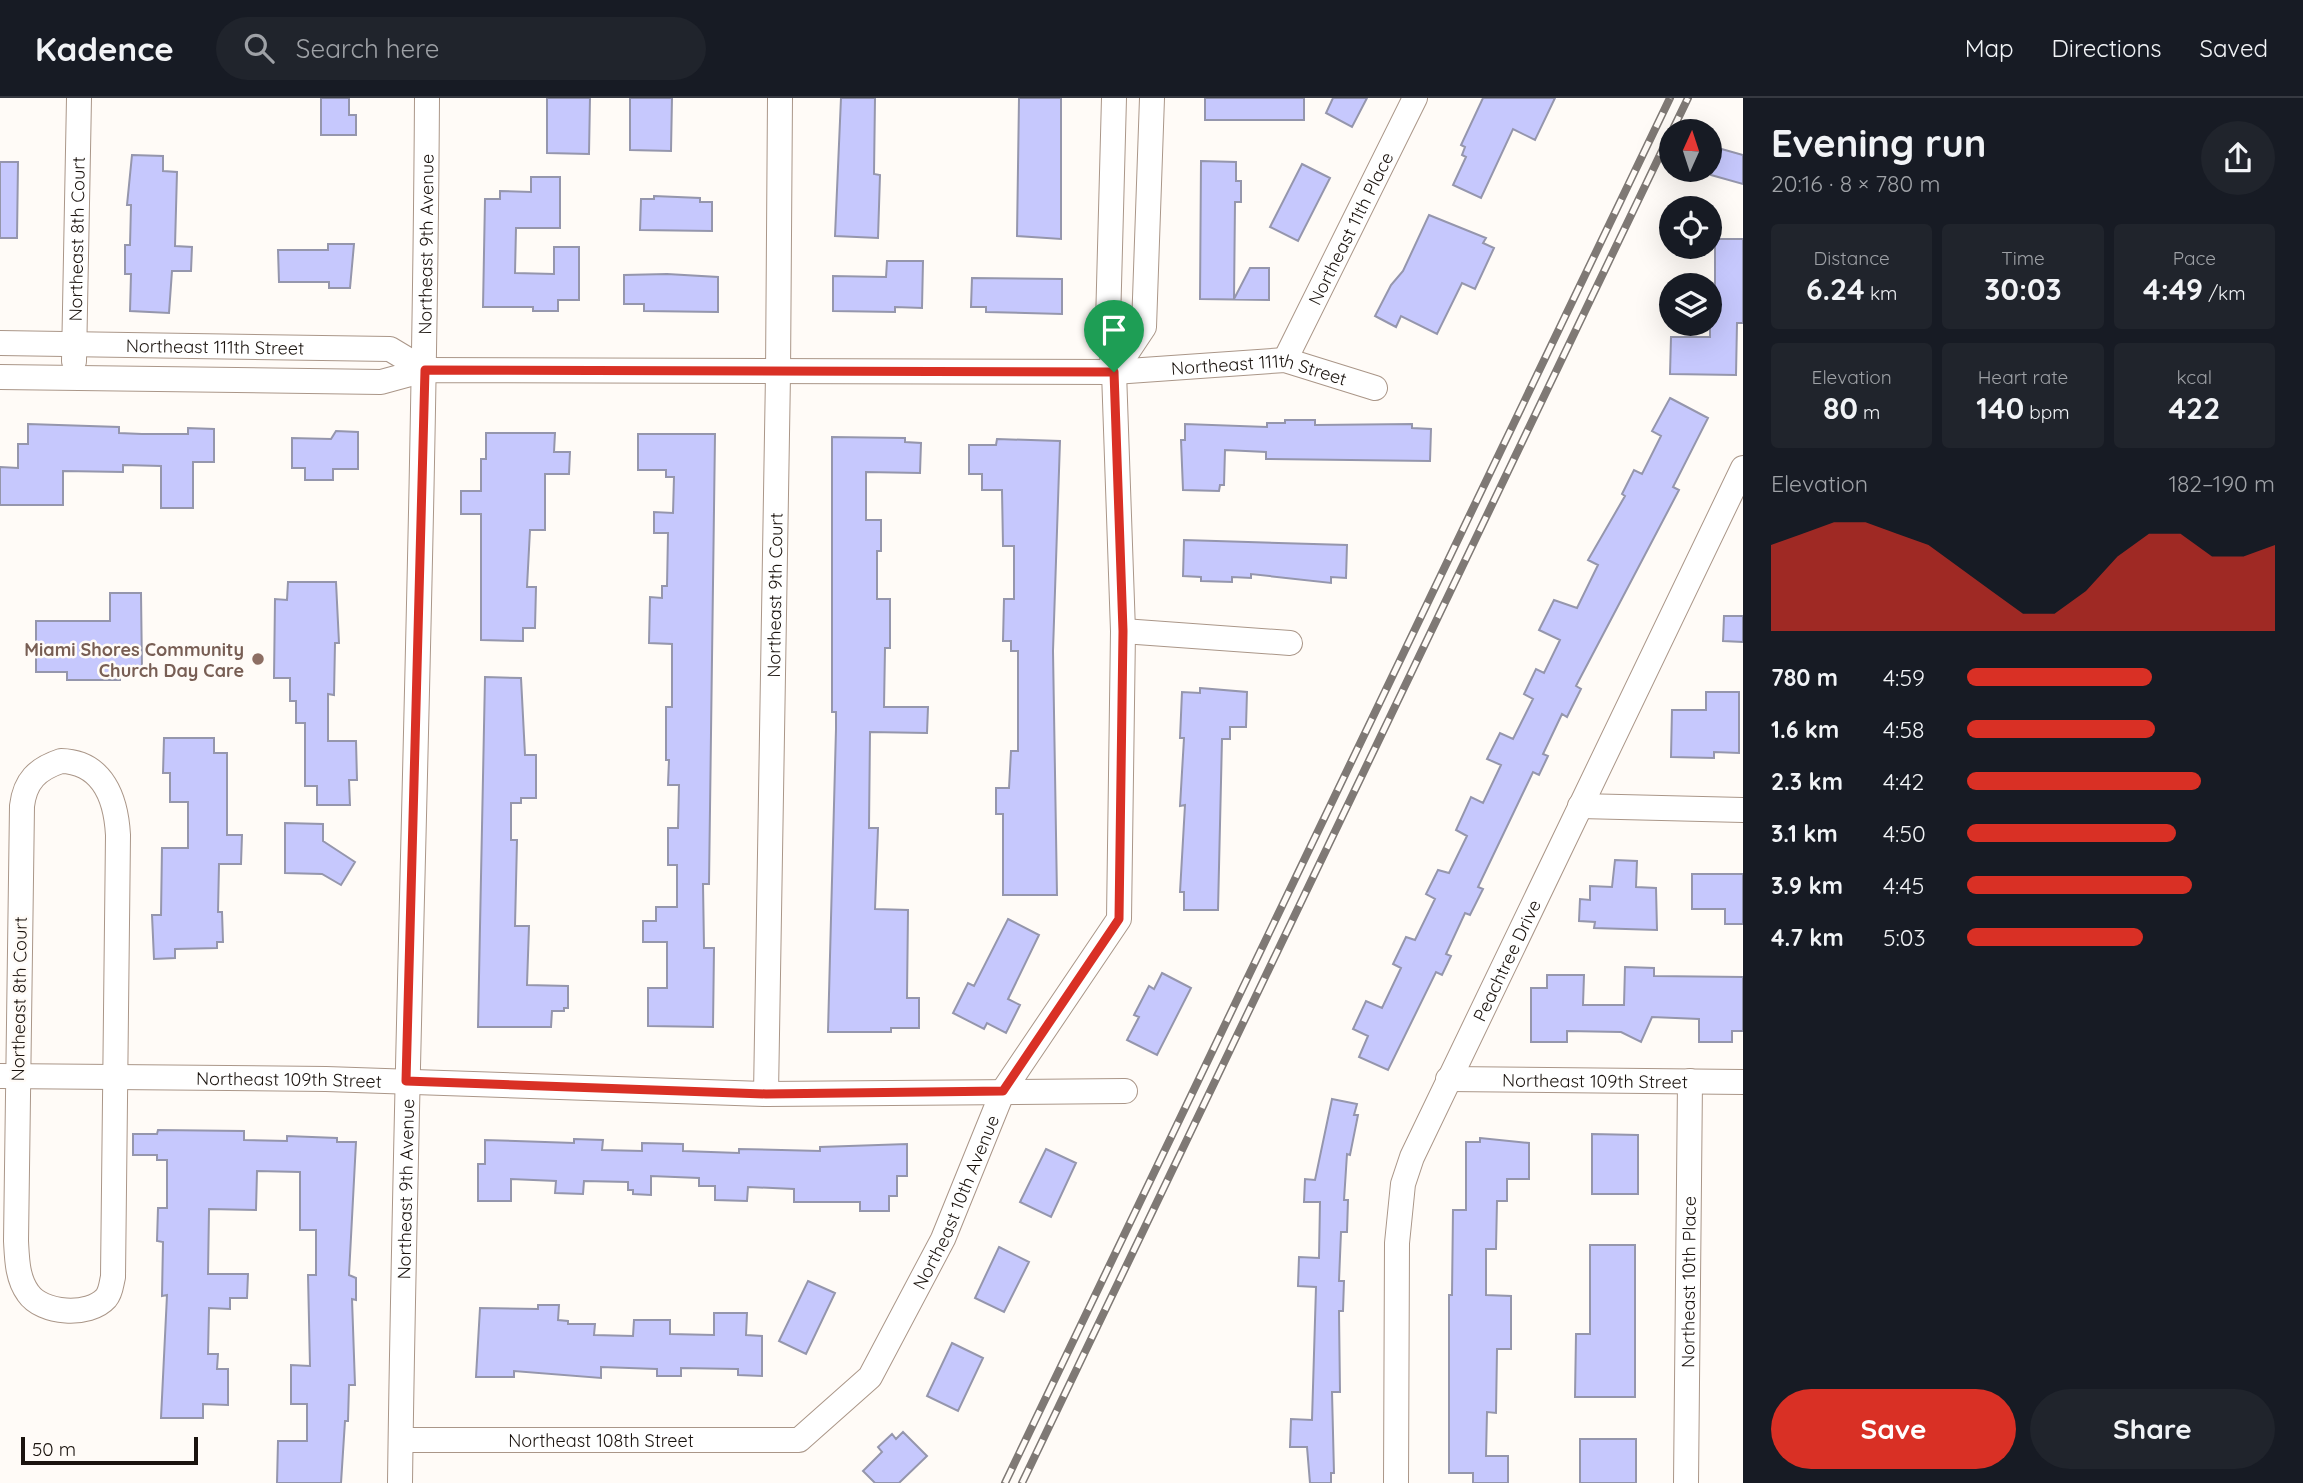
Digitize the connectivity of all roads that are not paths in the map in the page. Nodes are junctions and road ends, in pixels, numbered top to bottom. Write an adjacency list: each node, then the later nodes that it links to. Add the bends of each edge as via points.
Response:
1 (79, 98): 8 (street, Northeast 8th Court)
2 (427, 98): 10 (street, Northeast 9th Avenue)
3 (780, 98): 12 (street, Northeast 9th Court)
4 (1114, 98): 11 (street, Northeast 10th Avenue, via 1108,323)
5 (1152, 98): 11 (street, via 1144,327)
6 (1415, 98): 9 (street, Northeast 11th Place)
7 (0, 343): 8 (street, Northeast 111th Street)
8 (74, 345): 10 (street, Northeast 111th Street, via 390,349); 14 (street, Northeast 8th Court)
9 (1285, 360): 11 (street, Northeast 111th Street); 15 (street, Northeast 111th Street)
10 (425, 370): 12 (street, Northeast 111th Street); 14 (street, Northeast 111th Street, via 381,382); 25 (street, Northeast 9th Avenue)
11 (1114, 372): 12 (street, Northeast 111th Street); 18 (street, Northeast 10th Avenue)
12 (778, 374): 30 (street, Northeast 9th Court)
13 (0, 377): 14 (street, Northeast 111th Street)
14 (74, 379)
15 (1375, 388)
16 (1743, 468): 17 (street, Peachtree Drive)
17 (1732, 516): 20 (street, Peachtree Drive)
18 (1123, 631): 19 (street); 28 (street, Northeast 10th Avenue, via 1119,919)
19 (1290, 643)
20 (1580, 806): 21 (street); 24 (street, Peachtree Drive)
21 (1743, 810)
22 (9, 1076): 23 (street, Northeast 109th Street); 23 (street, Northeast 8th Court, via 19,1270 37,1302 65,1309 94,1305 110,1293); 23 (street, Northeast 8th Court, via 22,806 29,781 61,761 95,773 111,792 117,817)
23 (116, 1077): 25 (street, Northeast 109th Street)
24 (1448, 1079): 26 (street, Northeast 109th Street); 34 (street, Peachtree Drive, via 1412,1157 1398,1211)
25 (406, 1081): 30 (street, Northeast 109th Street); 31 (street, Northeast 9th Avenue)
26 (1690, 1081): 27 (street, Northeast 109th Street); 35 (street, Northeast 10th Place)
27 (1743, 1082)
28 (1003, 1091): 29 (street, Northeast 109th Street); 30 (street, Northeast 109th Street); 32 (street, Northeast 10th Avenue, via 943,1240 870,1377)
29 (1125, 1091)
30 (766, 1094)
31 (401, 1440): 32 (street, Northeast 108th Street); 33 (street, Northeast 9th Avenue)
32 (799, 1440)
33 (400, 1483)
34 (1396, 1483)
35 (1686, 1483)

